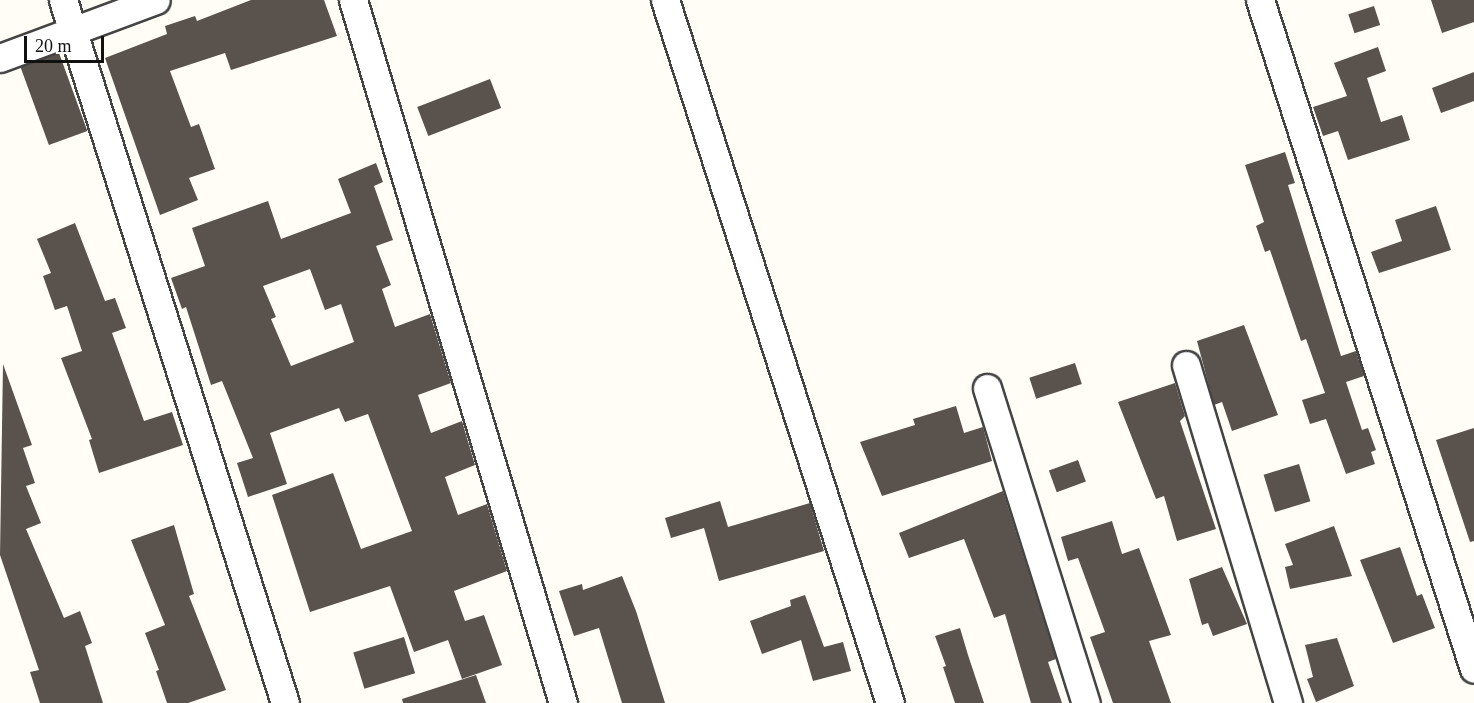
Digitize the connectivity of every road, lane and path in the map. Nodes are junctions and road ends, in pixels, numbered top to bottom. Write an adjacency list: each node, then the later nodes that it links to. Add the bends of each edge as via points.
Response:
1 (63, 0): 6 (street)
2 (156, 0): 6 (street)
3 (353, 0): 12 (street)
4 (665, 0): 13 (street)
5 (1260, 0): 10 (street)
6 (70, 32): 7 (street); 11 (street)
7 (0, 58)
8 (1186, 365): 15 (street)
9 (987, 388): 14 (street)
10 (1474, 669)
11 (285, 703)
12 (563, 703)
13 (890, 703)
14 (1086, 703)
15 (1288, 703)

